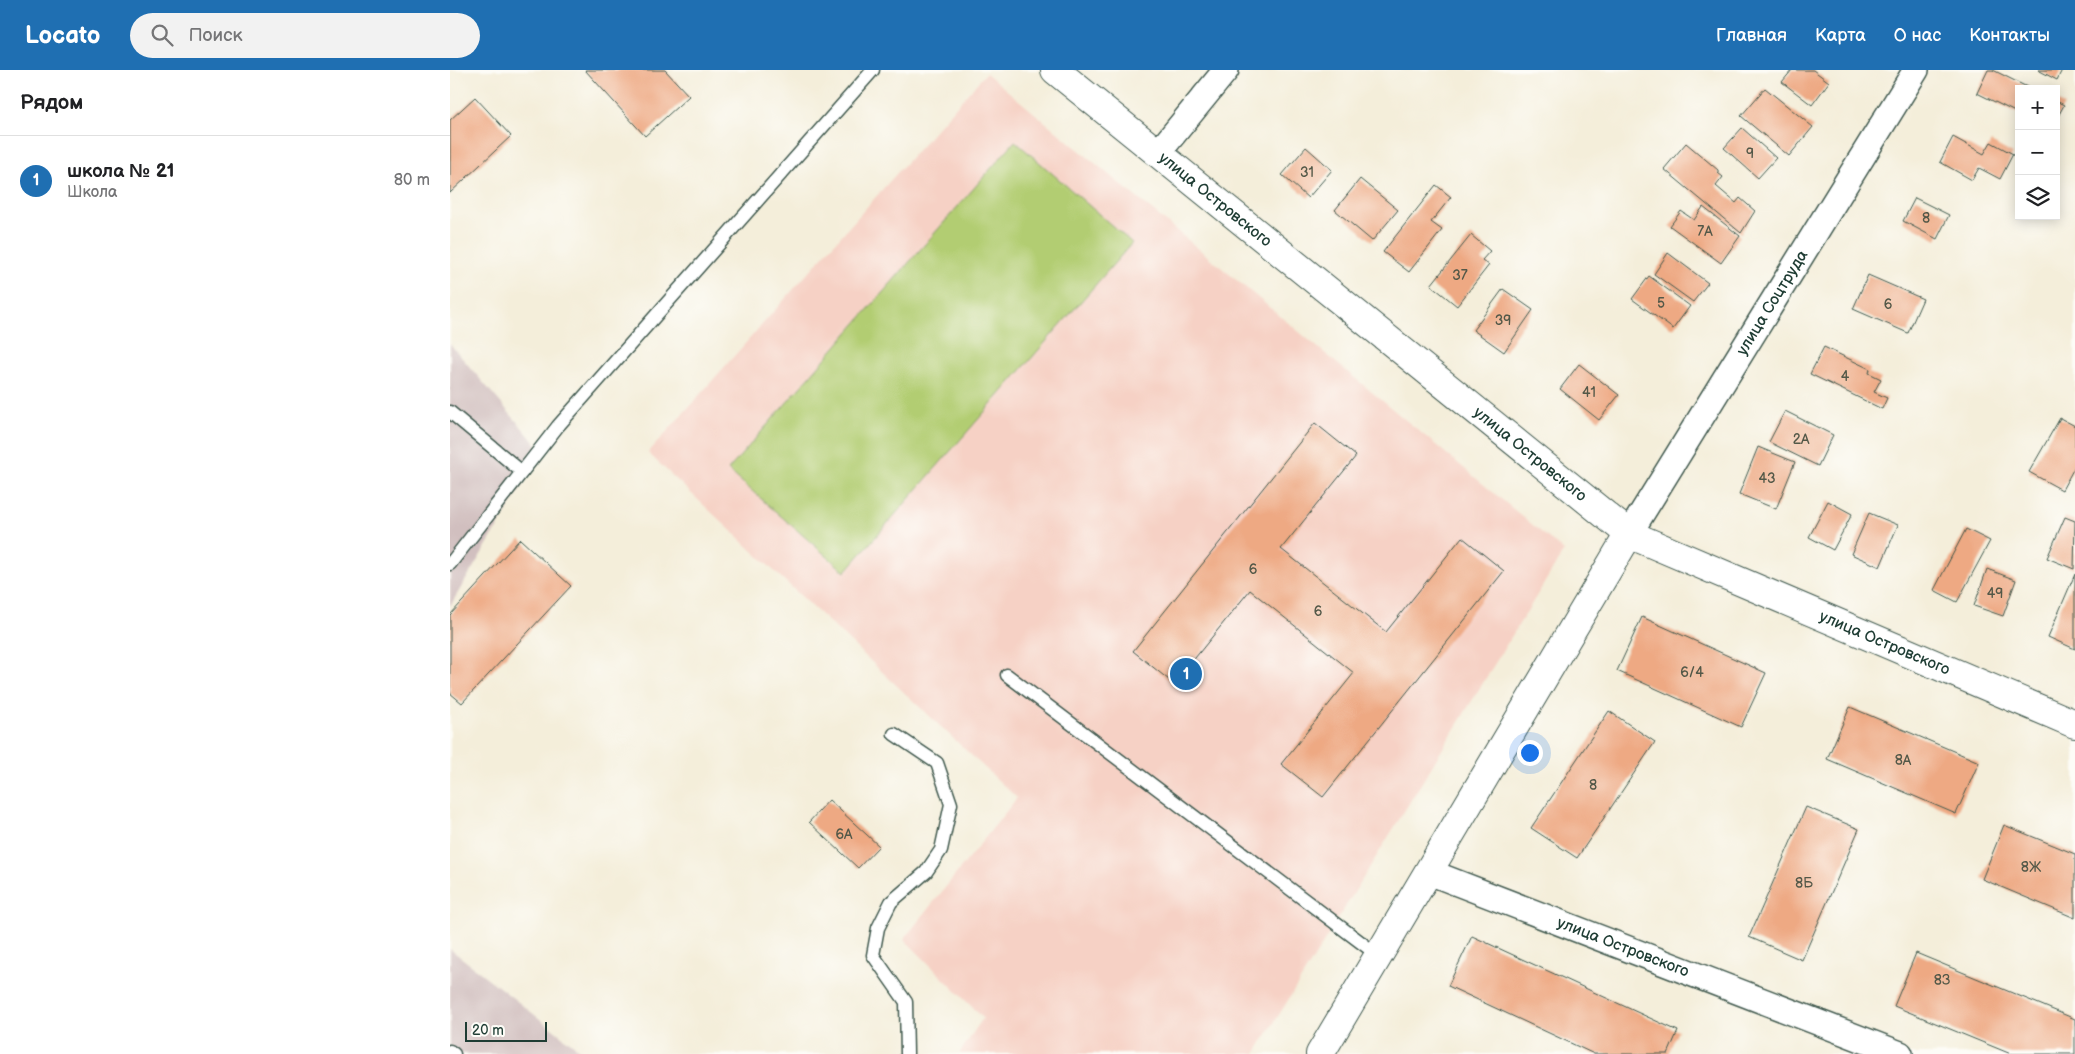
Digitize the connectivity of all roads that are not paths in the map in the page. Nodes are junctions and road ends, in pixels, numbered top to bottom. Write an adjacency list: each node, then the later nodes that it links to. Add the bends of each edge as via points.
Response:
1 (873, 70): 7 (lane, via 558,426)
2 (1055, 70): 5 (main road, улица Островского)
3 (1226, 70): 5 (street)
4 (1916, 70): 8 (street, улица Соцтруда)
5 (1158, 153): 8 (main road, улица Островского)
6 (450, 412): 7 (lane)
7 (522, 472): 9 (lane)
8 (1629, 534): 11 (main road, улица Островского); 13 (main road)
9 (450, 564)
10 (1007, 675): 14 (lane)
11 (2075, 724)
12 (894, 734): 17 (lane, via 937,763 951,804 942,850 926,872 891,902 878,928 873,955 906,1002)
13 (1429, 872): 14 (main road); 19 (street, улица Островского)
14 (1378, 956): 18 (main road)
15 (450, 1051): 16 (lane)
16 (454, 1054)
17 (907, 1054)
18 (1320, 1054)
19 (1900, 1054)

